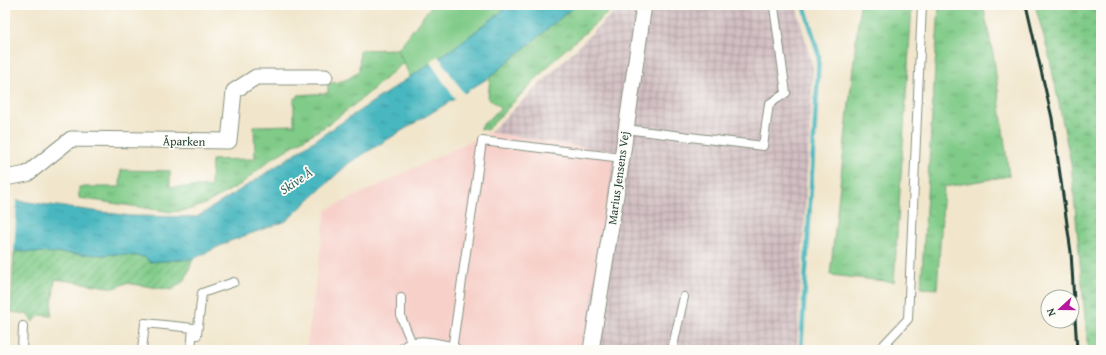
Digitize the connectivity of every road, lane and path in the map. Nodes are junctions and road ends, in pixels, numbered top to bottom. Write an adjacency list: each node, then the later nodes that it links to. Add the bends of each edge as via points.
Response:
1 (644, 5): 5 (street, Marius Jensens Vej)
2 (922, 5): 20 (lane, via 908,319)
3 (775, 6): 5 (lane, via 786,93 769,104 763,146)
4 (326, 77): 7 (street, Åparken, via 256,77 234,91 229,142 72,139 27,174)
5 (625, 129): 6 (street, Marius Jensens Vej)
6 (622, 158): 17 (lane, via 482,141); 18 (street, Marius Jensens Vej)
7 (5, 178)
8 (234, 282): 16 (lane, via 202,292)
9 (684, 297): 19 (lane)
10 (401, 298): 12 (lane, via 401,317)
11 (23, 326): 13 (lane)
12 (409, 348): 17 (street, via 419,344)
13 (22, 350)
14 (142, 350): 15 (lane, via 145,322 193,328)
15 (191, 350)
16 (196, 350)
17 (453, 350)
18 (591, 350)
19 (672, 350)
20 (879, 350)

